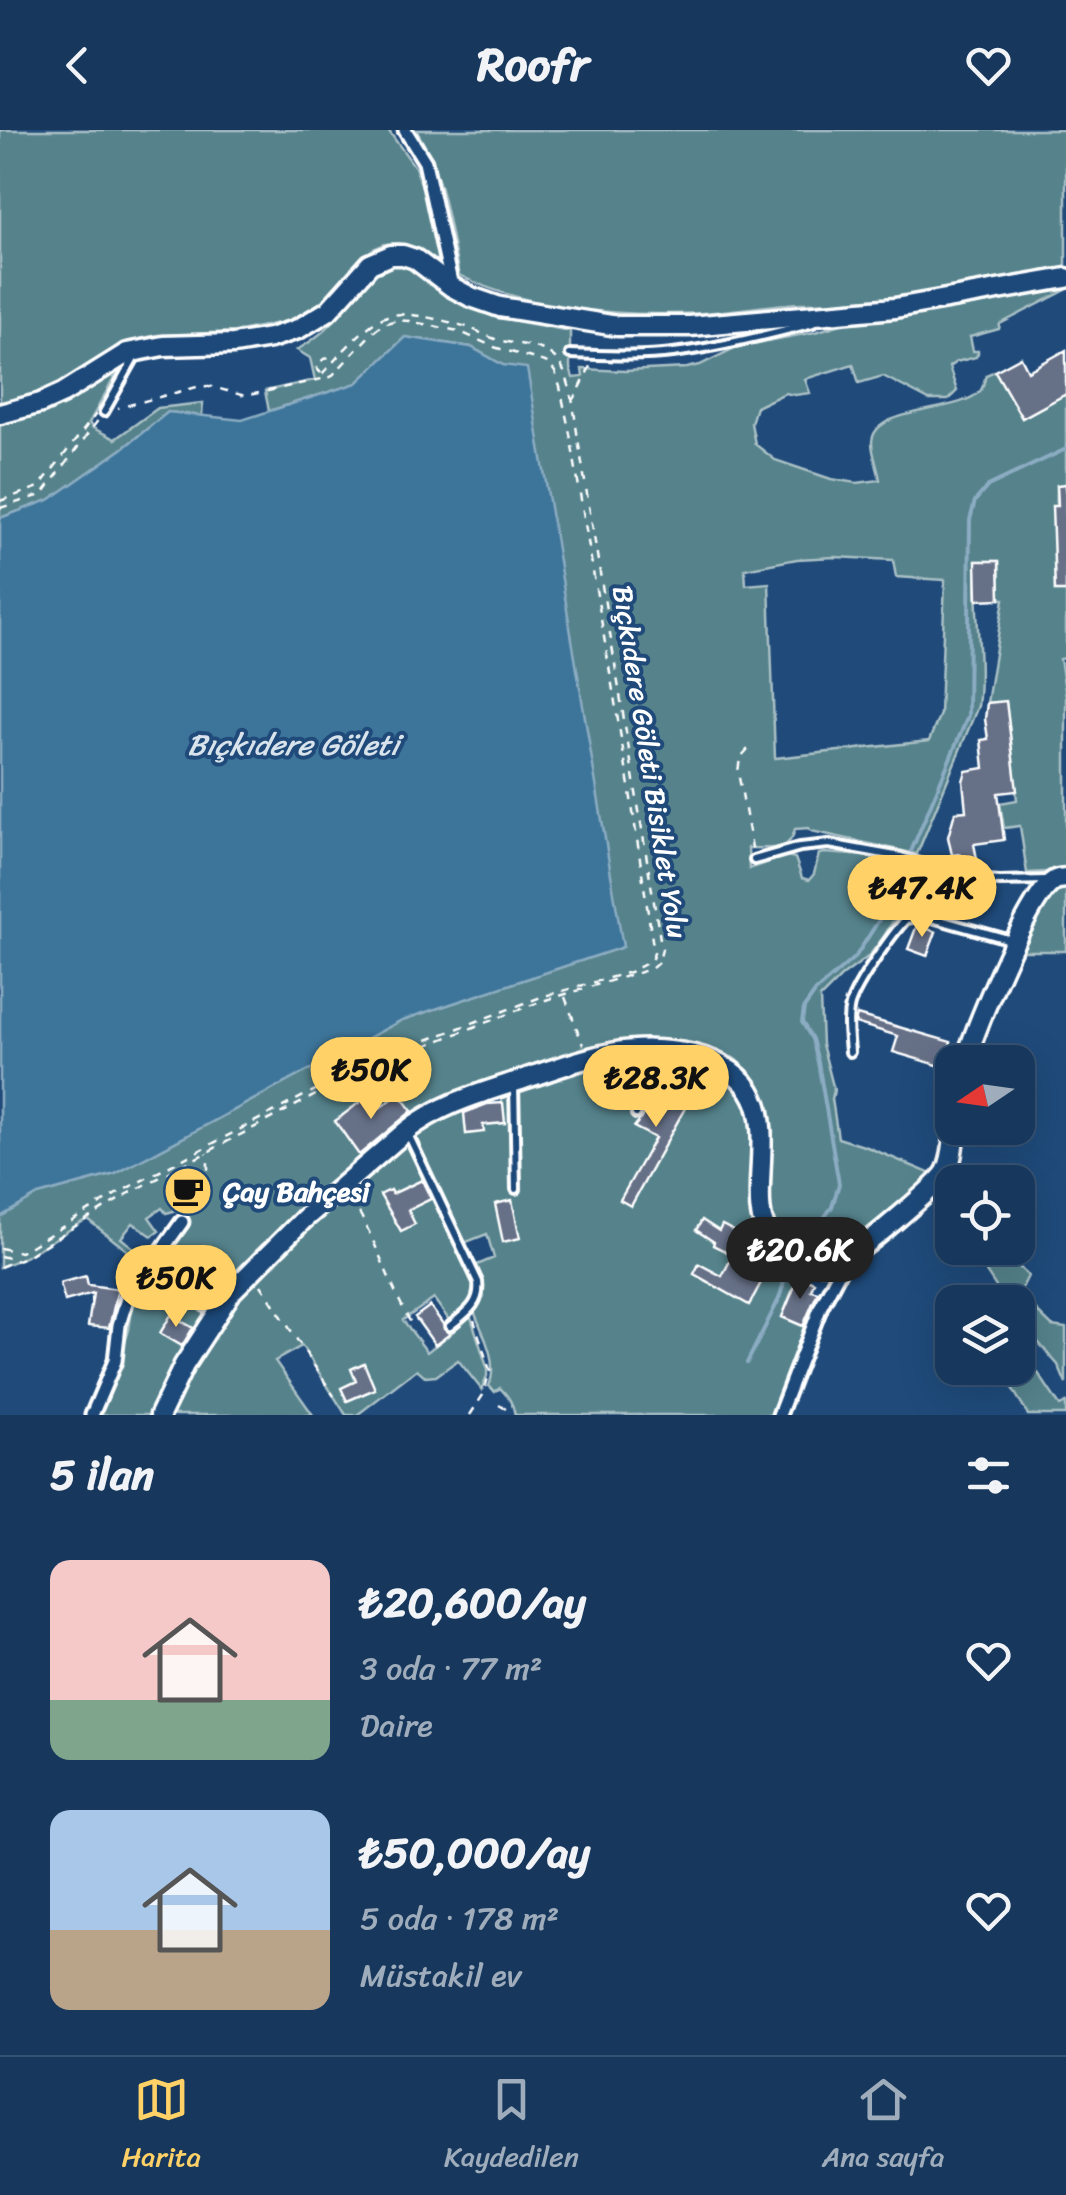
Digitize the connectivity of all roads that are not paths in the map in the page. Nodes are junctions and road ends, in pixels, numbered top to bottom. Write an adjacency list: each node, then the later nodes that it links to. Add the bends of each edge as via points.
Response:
1 (405, 130): 3 (street, via 425,162)
2 (1066, 278): 4 (street)
3 (452, 286): 4 (street, via 500,307 618,326); 5 (street, via 415,260 391,255 370,264 328,311 298,330 234,344)
4 (848, 312): 6 (lane, via 671,353)
5 (139, 350): 7 (lane); 8 (street, via 62,394)
6 (570, 354)
7 (104, 412)
8 (0, 414)
9 (754, 860): 10 (lane, via 829,844 970,879)
10 (1061, 878): 11 (street, via 1045,889)
11 (1016, 942): 12 (street); 14 (lane, via 925,916 906,919 850,1005)
12 (970, 1045)
13 (661, 1052): 15 (street, via 614,1052); 16 (lane); 21 (street, via 710,1059 749,1088 762,1123 760,1198 770,1237 803,1258)
14 (850, 1052)
15 (514, 1082): 17 (street, via 448,1104); 19 (lane)
16 (636, 1114)
17 (406, 1131): 22 (lane, via 475,1274 476,1304); 24 (street, via 232,1291)
18 (952, 1145): 21 (street, via 942,1178)
19 (516, 1189)
20 (182, 1222): 23 (street, via 127,1299 115,1362)
21 (846, 1259): 25 (street)
22 (450, 1326)
23 (92, 1415)
24 (160, 1415)
25 (778, 1415)

